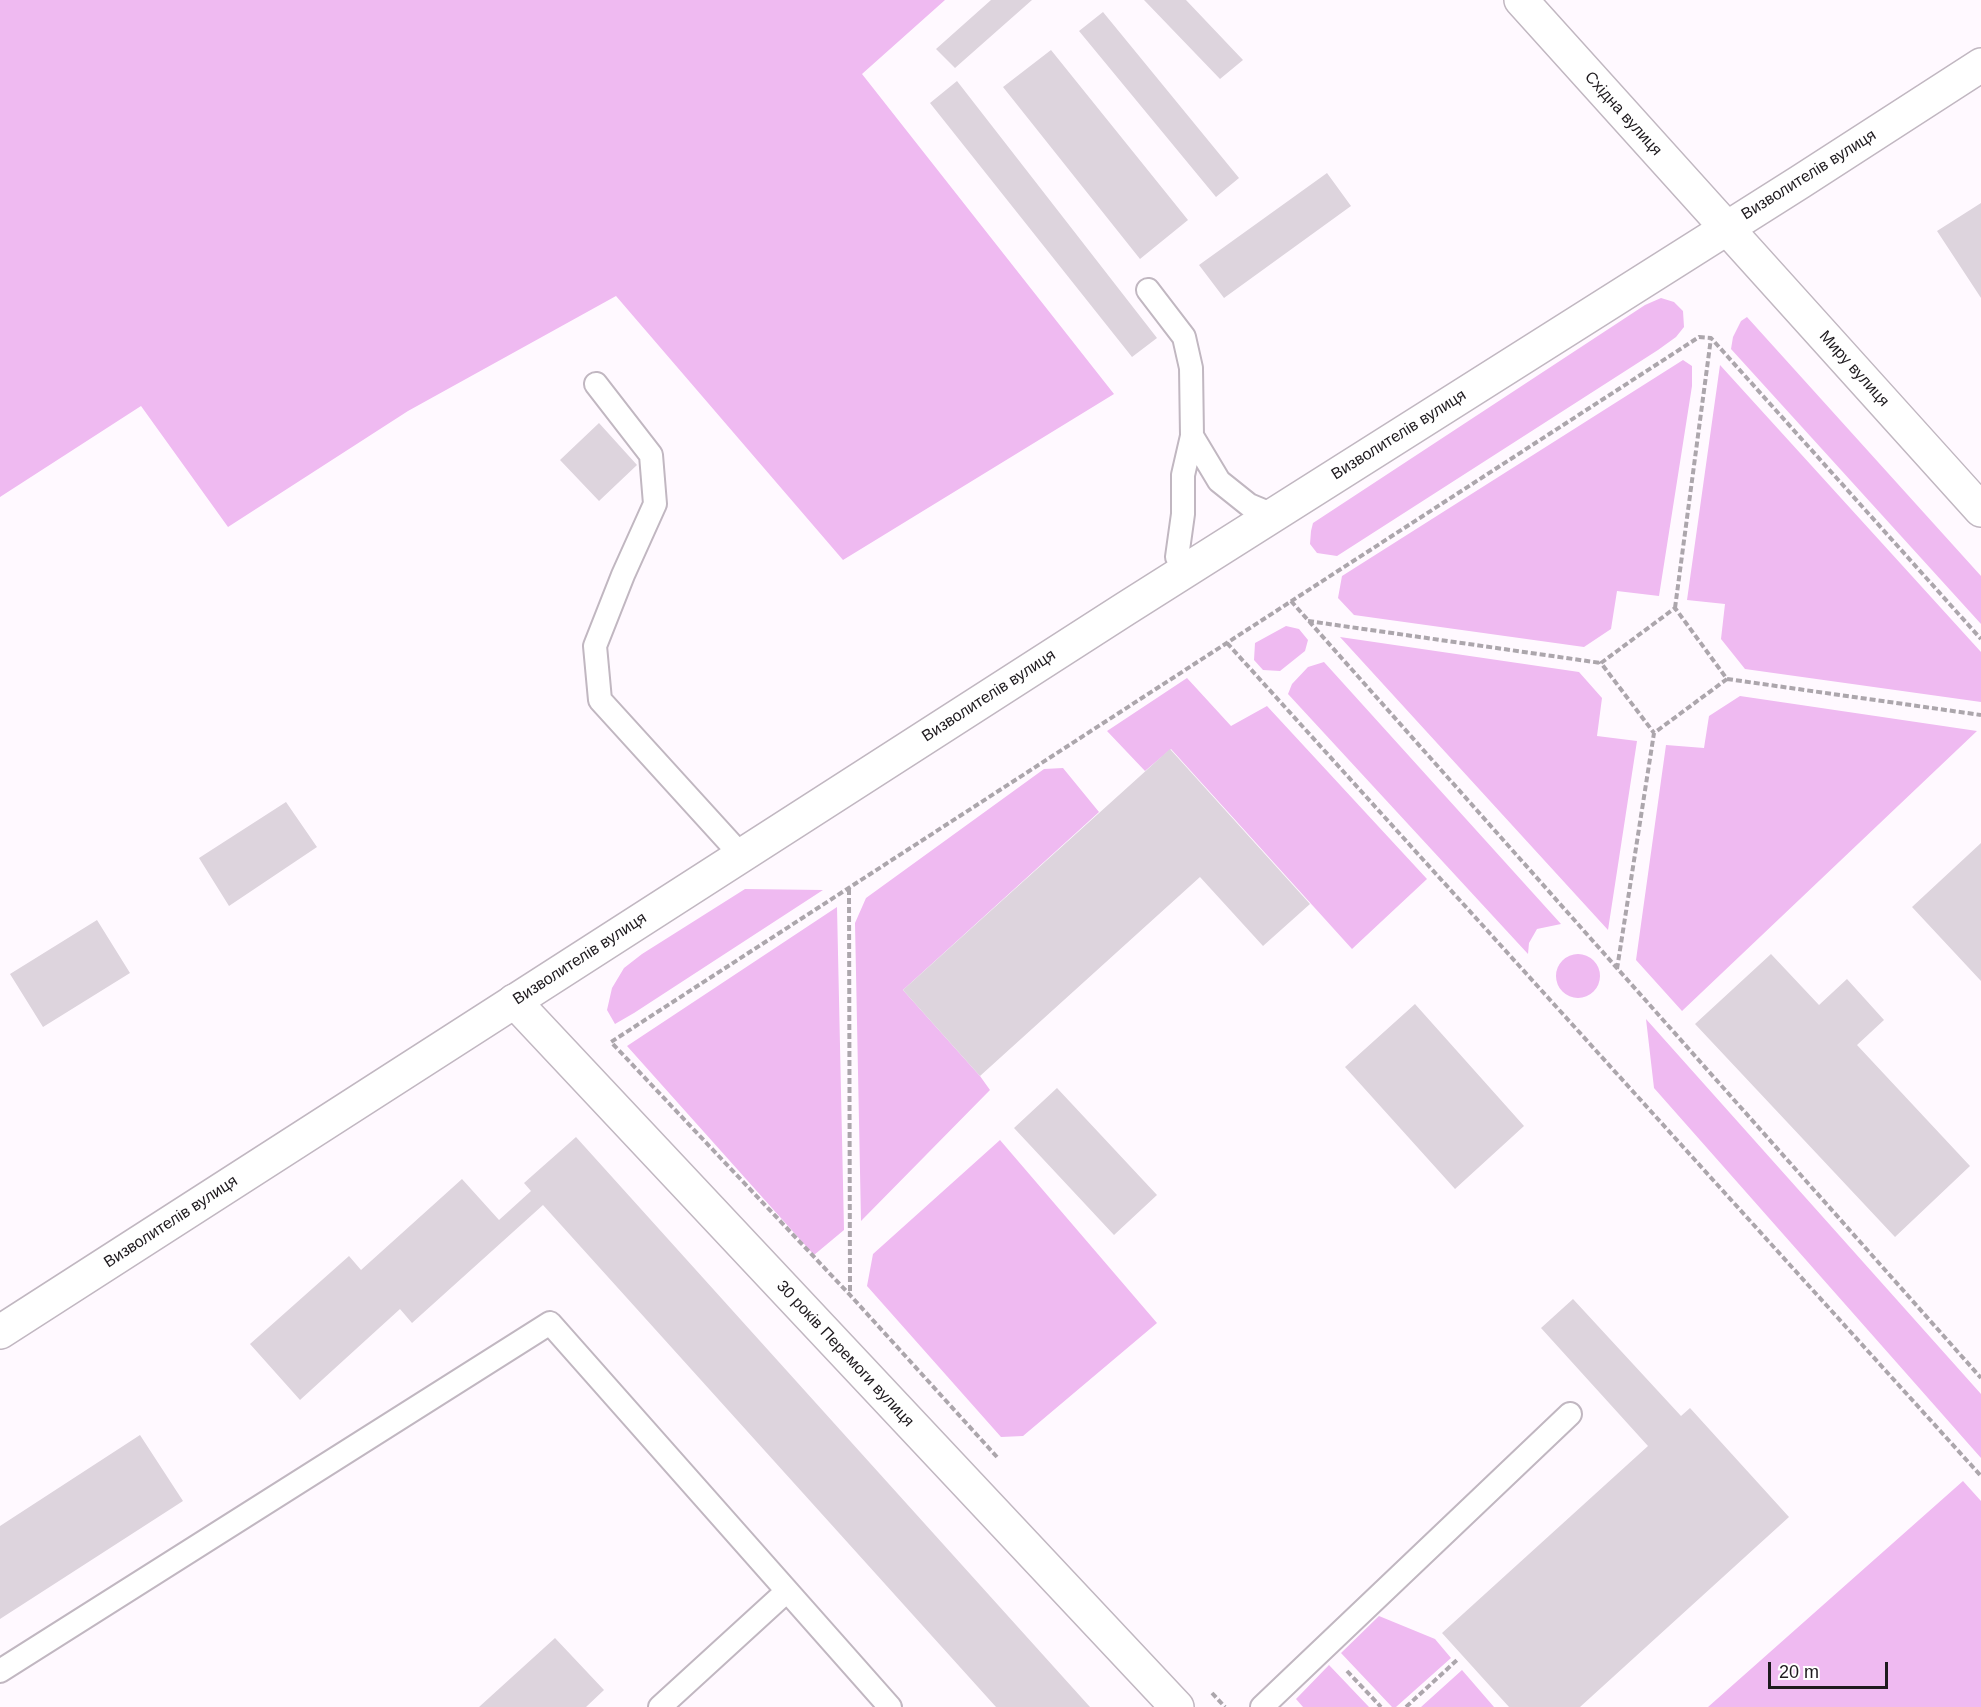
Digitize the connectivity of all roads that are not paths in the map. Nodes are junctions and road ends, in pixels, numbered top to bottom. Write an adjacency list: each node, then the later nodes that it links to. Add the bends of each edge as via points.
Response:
1 (1521, 0): 3 (main road, Східна вулиця)
2 (1981, 65): 3 (main road, Визволителів вулиця)
3 (1726, 227): 7 (main road, Миру вулиця); 8 (main road, Визволителів вулиця)
4 (1148, 290): 6 (lane, via 1184,337 1191,368)
5 (596, 384): 10 (lane, via 651,455 655,504 595,646 600,700)
6 (1192, 436): 8 (lane, via 1219,481 1250,505); 9 (lane, via 1183,476 1177,557)
7 (1981, 510)
8 (1273, 515): 9 (main road, Визволителів вулиця)
9 (1186, 571): 10 (main road, Визволителів вулиця)
10 (741, 855): 11 (main road, Визволителів вулиця)
11 (514, 1001): 12 (main road, Визволителів вулиця); 18 (main road, 30 років Перемоги вулиця)
12 (0, 1332)
13 (1570, 1414): 19 (lane)
14 (787, 1591): 15 (lane, via 550,1323); 16 (lane); 17 (lane)
15 (0, 1671)
16 (660, 1707)
17 (890, 1707)
18 (1177, 1707)
19 (1262, 1707)

